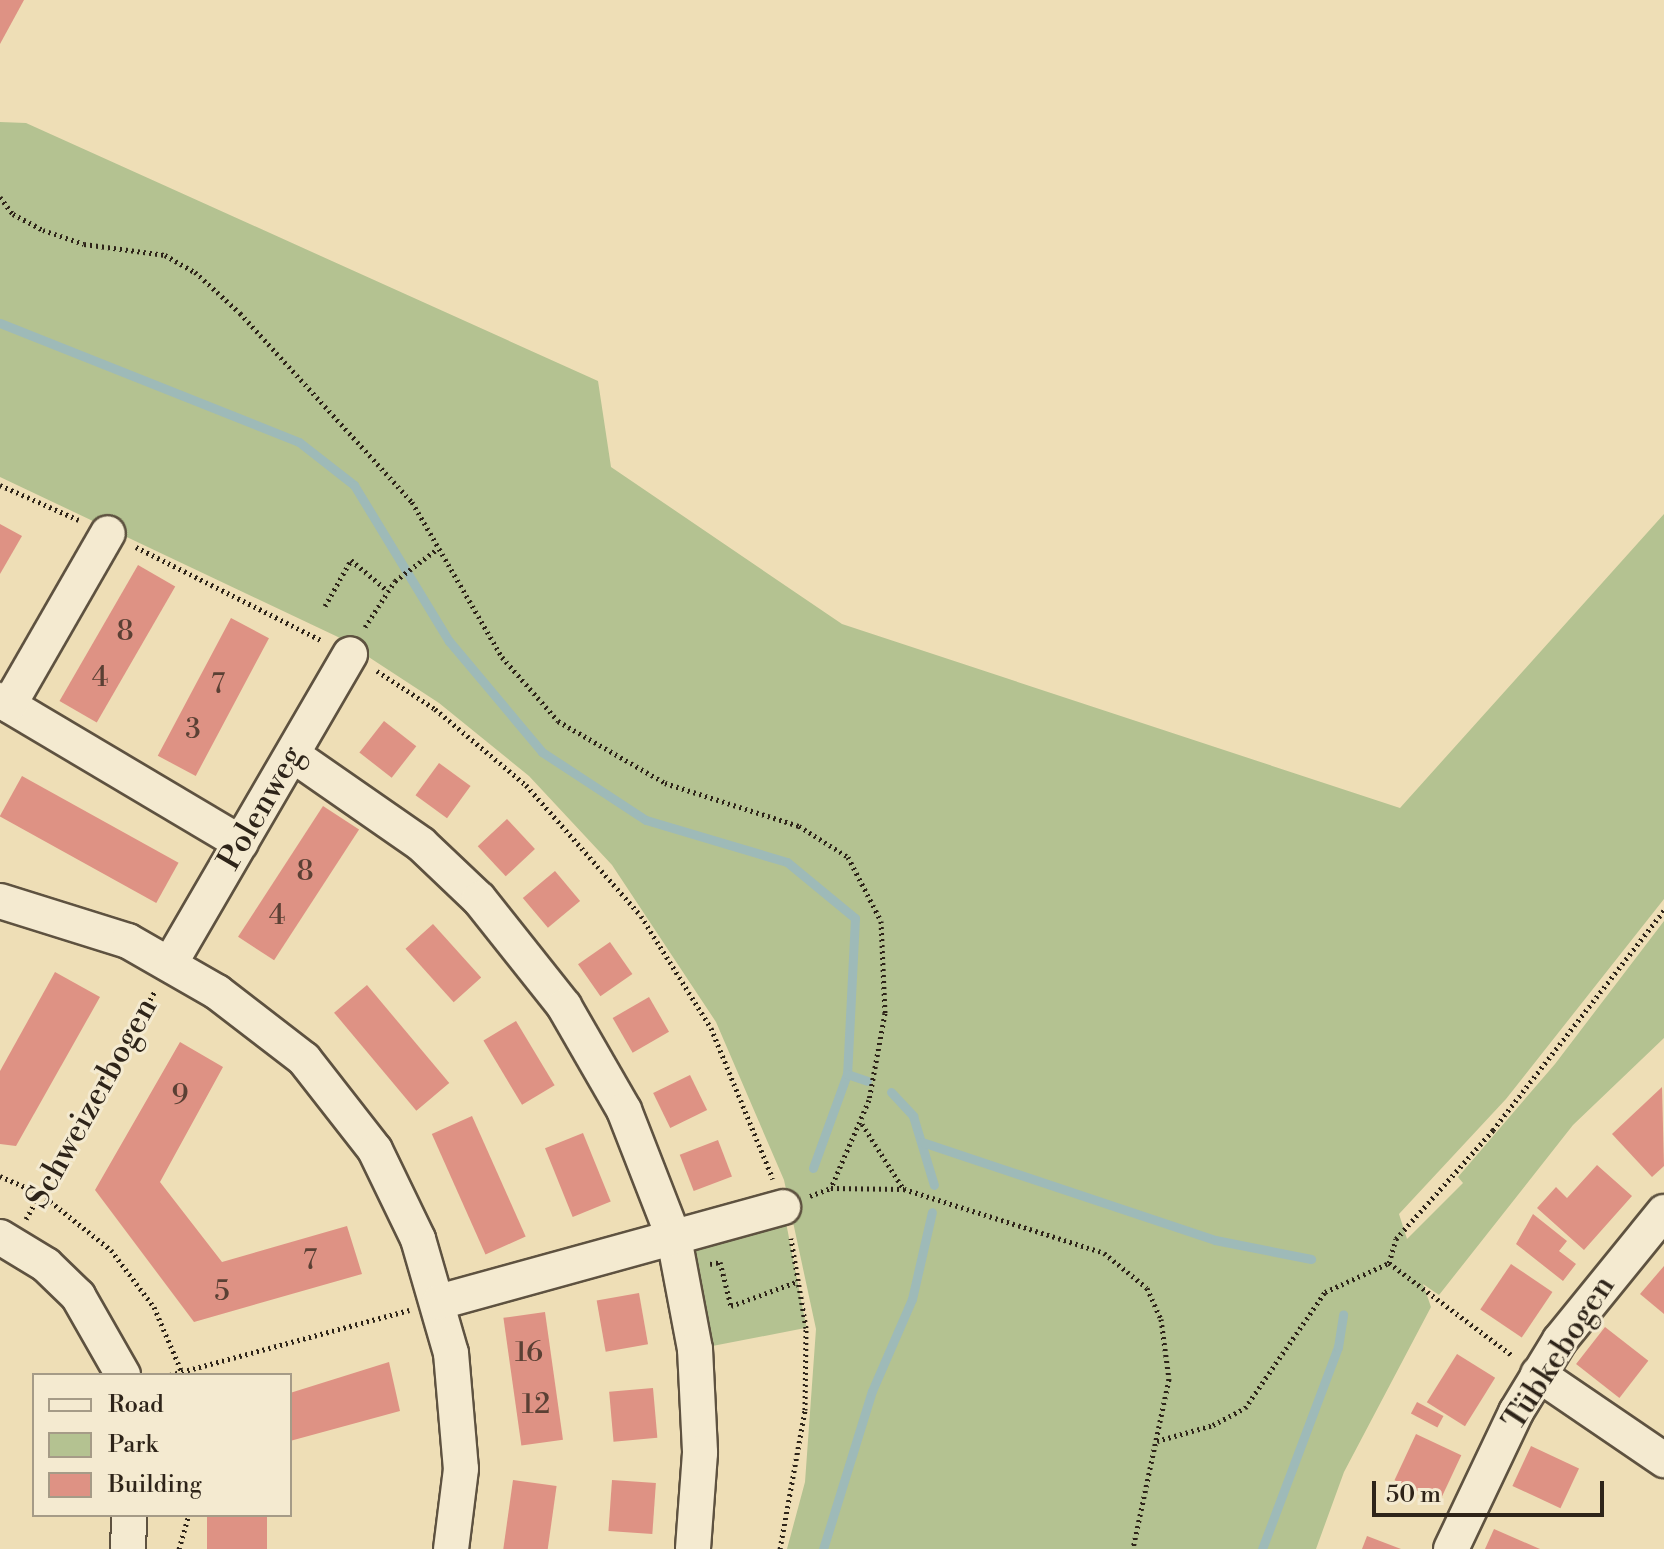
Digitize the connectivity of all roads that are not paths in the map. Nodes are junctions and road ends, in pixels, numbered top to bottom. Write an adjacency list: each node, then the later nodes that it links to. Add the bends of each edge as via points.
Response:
1 (108, 533): 3 (street)
2 (350, 654): 4 (street, Polenweg)
3 (5, 703): 5 (street)
4 (293, 755): 5 (street, Polenweg); 11 (street, via 421,844 522,949 564,1006 617,1097)
5 (241, 843): 7 (street, Polenweg)
6 (0, 901): 7 (street, Schweizerbogen, via 75,921)
7 (171, 962): 12 (street, Schweizerbogen, via 266,1027 336,1096 399,1196)
8 (783, 1207): 11 (street)
9 (1664, 1212): 14 (street, Tübkebogen, via 1596,1288)
10 (6, 1240): 13 (street, via 78,1296)
11 (678, 1254): 12 (street); 19 (street, via 698,1383)
12 (432, 1304): 18 (street, Schweizerbogen, via 451,1353 461,1469)
13 (122, 1373)
14 (1538, 1374): 15 (street); 20 (street, Tübkebogen)
15 (1664, 1460)
16 (129, 1517): 17 (street)
17 (128, 1549)
18 (451, 1549)
19 (693, 1549)
20 (1451, 1549)

